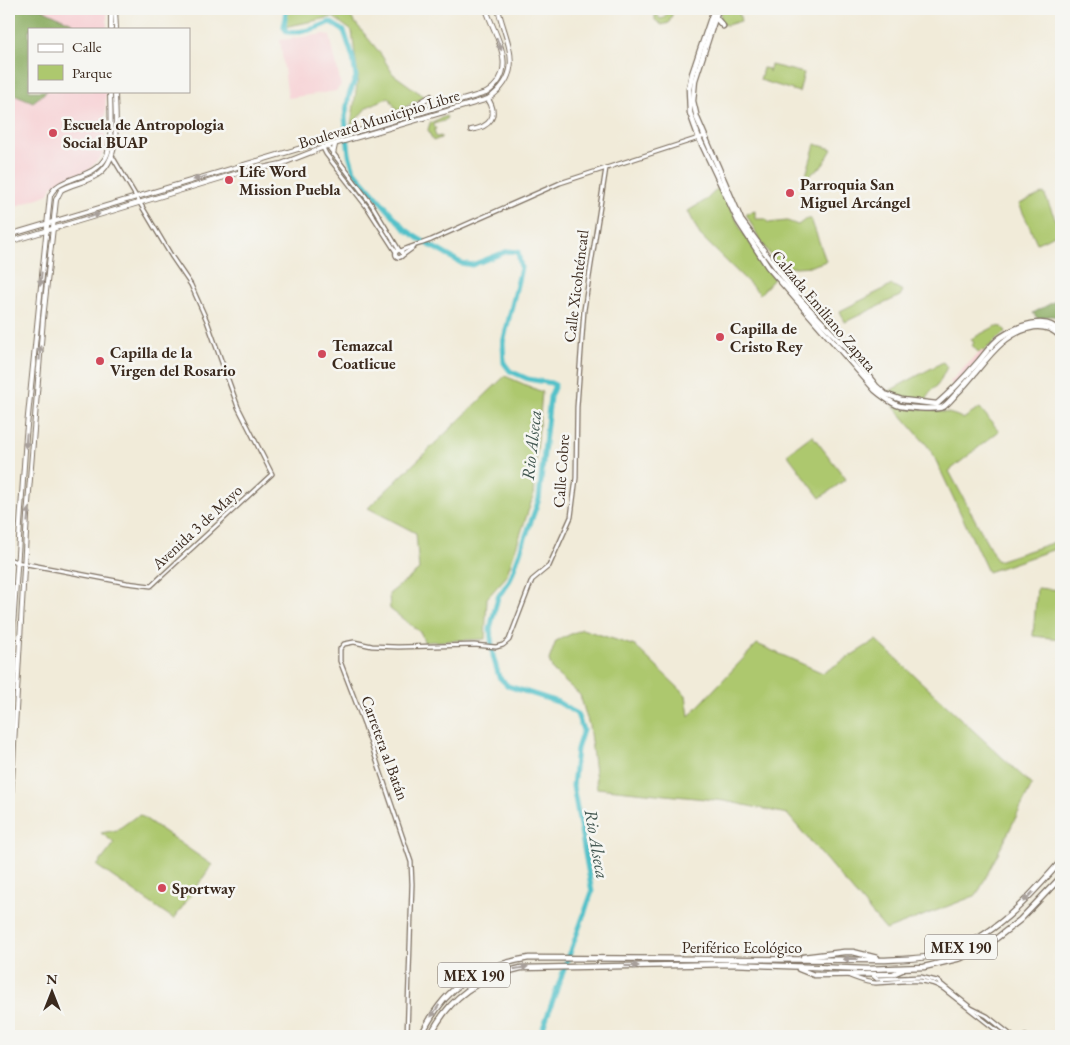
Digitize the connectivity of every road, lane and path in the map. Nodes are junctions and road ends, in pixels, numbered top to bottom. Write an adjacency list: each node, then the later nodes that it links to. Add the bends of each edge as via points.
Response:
1 (110, 9): 9 (main road)
2 (115, 9): 10 (main road)
3 (486, 9): 15 (main road, Boulevard Municipio Libre, one-way to 15, via 504,60 504,72 496,85 486,93)
4 (498, 9): 14 (main road, Boulevard Municipio Libre, via 510,48 510,74)
5 (714, 9): 18 (main road, Calzada Emiliano Zapata, via 689,89 690,113)
6 (718, 9): 7 (main road, Calzada Emiliano Zapata)
7 (716, 18): 8 (main road); 17 (main road, Calzada Emiliano Zapata, via 694,88 694,110)
8 (724, 26)
9 (111, 28)
10 (116, 28)
11 (110, 92): 28 (main road, via 107,156 92,173 54,189 50,196)
12 (115, 92): 23 (main road)
13 (430, 96): 15 (main road)
14 (488, 99): 16 (main road, via 493,109 492,118 484,126); 20 (main road, Boulevard Municipio Libre)
15 (388, 122): 19 (main road, Boulevard Municipio Libre)
16 (471, 130)
17 (705, 136): 18 (street); 34 (main road, Calzada Emiliano Zapata, via 741,220 798,297 885,394 902,400 937,404 1000,338 1036,323 1047,324)
18 (699, 138): 24 (street); 35 (main road, Calzada Emiliano Zapata, via 738,221 768,267 884,398 899,406 943,407 1003,341 1014,334 1040,326)
19 (322, 141): 21 (street); 25 (main road, Boulevard Municipio Libre, one-way to 25)
20 (336, 144): 21 (main road, Boulevard Municipio Libre); 22 (main road)
21 (324, 147): 22 (street); 26 (main road, Boulevard Municipio Libre, via 281,164 238,172); 33 (street)
22 (333, 154): 33 (street, via 372,205)
23 (112, 156): 25 (street); 27 (main road, via 96,175 58,194)
24 (606, 168): 33 (street, via 560,183); 36 (street, Calle Xicohténcatl, via 584,310)
25 (137, 196): 26 (street); 27 (main road, Boulevard Municipio Libre)
26 (141, 202): 29 (main road, Boulevard Municipio Libre, one-way to 26); 39 (street, Avenida 3 de Mayo, via 194,292 238,407 272,474 151,586)
27 (54, 220): 28 (main road, Boulevard Municipio Libre); 29 (main road)
28 (47, 223): 30 (main road); 31 (main road, Boulevard Municipio Libre)
29 (53, 228): 30 (main road, Boulevard Municipio Libre); 39 (main road, one-way to 29)
30 (46, 231): 32 (main road, Boulevard Municipio Libre); 38 (main road, one-way to 38)
31 (9, 235)
32 (9, 242)
33 (400, 252)
34 (1061, 333)
35 (1061, 338)
36 (577, 406): 40 (street, Calle Cobre, via 576,478 571,517 549,566 532,580)
37 (9, 559): 38 (street, Avenida 3 de Mayo)
38 (16, 562): 39 (street, Avenida 3 de Mayo); 41 (main road)
39 (24, 564): 42 (main road)
40 (509, 640): 51 (street, Carretera al Batán, via 496,646 381,646 354,642 344,644 340,649 340,661 412,862)
41 (9, 686)
42 (9, 833)
43 (1061, 861): 52 (main road, Periférico Ecológico / MEX 190, one-way to 52, via 993,929 949,952 923,958 886,960 529,958 508,961 456,986 430,1018)
44 (1061, 877): 46 (main road, Periférico Ecológico / MEX 190, via 1020,920 979,950 935,965)
45 (796, 968): 46 (main road, Periférico Ecológico / MEX 190); 47 (main road, via 814,975); 53 (main road, Periférico Ecológico / MEX 190, one-way to 45, via 454,1001 476,985 509,971 530,967 731,964)
46 (904, 969): 48 (main road)
47 (844, 974): 48 (main road); 49 (street)
48 (873, 976): 49 (street); 50 (street, via 921,977 940,982)
49 (869, 982): 50 (street, via 924,981 941,987)
50 (964, 1004): 54 (street); 55 (street, via 987,1016)
51 (408, 1036)
52 (421, 1036)
53 (430, 1036)
54 (1004, 1036)
55 (1012, 1036)

